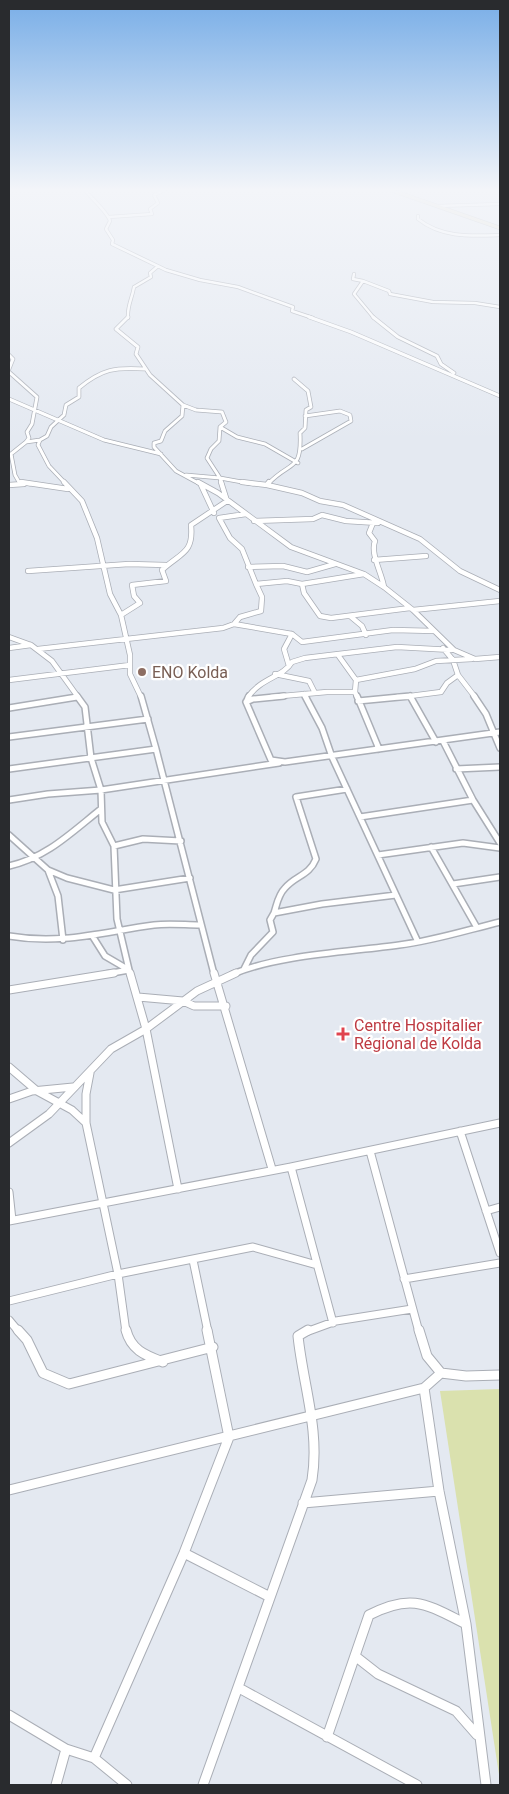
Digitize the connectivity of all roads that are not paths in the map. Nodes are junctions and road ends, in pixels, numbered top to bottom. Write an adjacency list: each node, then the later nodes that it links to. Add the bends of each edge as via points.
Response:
1 (150, 274): 7 (street, via 151,277 134,286 126,307 128,318 116,329 138,347 136,354)
2 (178, 274): 9 (street, via 246,290 293,307 292,311 301,316 351,332)
3 (354, 274): 4 (street, via 353,279)
4 (363, 281): 5 (street, via 408,300); 9 (street, via 354,294 378,323 437,356 441,364)
5 (500, 307)
6 (9, 355): 8 (street, via 13,359)
7 (145, 369): 13 (street, via 164,391); 16 (street, via 95,373 79,388 79,396 66,405 64,415)
8 (9, 370): 14 (street, via 19,384 36,395)
9 (456, 375): 11 (street)
10 (294, 379): 15 (street, via 310,396 311,407)
11 (500, 396)
12 (9, 399): 14 (street)
13 (183, 405): 17 (street, via 196,410 222,412 226,422); 23 (street, via 182,416 165,431 161,441 154,444)
14 (34, 409): 16 (street); 18 (street)
15 (305, 416): 22 (street, via 305,428 300,433); 22 (street, via 340,411 350,415 351,420)
16 (58, 420): 19 (street); 23 (street, via 118,444)
17 (220, 427): 24 (street, via 237,437 264,444); 27 (street, via 219,441 207,458)
18 (26, 442): 19 (street); 21 (street)
19 (39, 442): 33 (street, via 49,466)
20 (12, 446): 21 (street)
21 (19, 448): 28 (street, via 11,454)
22 (302, 449): 24 (street)
23 (161, 454): 26 (street, via 171,467)
24 (298, 463): 32 (street, via 273,477)
25 (9, 475): 28 (street)
26 (184, 475): 27 (street); 31 (street)
27 (220, 478): 32 (street, via 229,482); 34 (street)
28 (18, 479): 29 (street)
29 (25, 484): 30 (street); 33 (street)
30 (9, 485)
31 (201, 485): 34 (street); 35 (street)
32 (267, 485): 40 (street, via 343,505)
33 (68, 488): 44 (street, via 82,501)
34 (227, 501): 35 (street); 36 (street)
35 (213, 512): 37 (street); 45 (street, via 191,525 193,538 190,548 179,559)
36 (246, 514): 37 (street); 38 (street)
37 (219, 518): 46 (street, via 230,538 242,549)
38 (254, 521): 39 (street, via 322,516); 43 (street, via 291,547)
39 (373, 523): 40 (street); 42 (street, via 369,533 375,541)
40 (383, 523): 52 (street, via 420,539 460,571)
41 (426, 556): 42 (street)
42 (374, 560): 51 (street, via 380,568)
43 (335, 564): 46 (street, via 307,572 283,566); 48 (street)
44 (105, 565): 45 (street); 47 (street); 55 (street, via 110,594)
45 (166, 565): 55 (street, via 162,570 166,581 132,586 140,603)
46 (248, 567): 49 (street)
47 (28, 571)
48 (364, 574): 50 (street); 51 (street)
49 (256, 584): 50 (street, via 287,581); 57 (street, via 262,597 261,611 240,618)
50 (302, 584): 56 (street, via 304,593 320,616)
51 (384, 587): 54 (street)
52 (500, 590)
53 (500, 602): 54 (street)
54 (412, 609): 56 (street); 58 (street)
55 (121, 615): 62 (street)
56 (350, 616): 60 (street, via 362,626)
57 (234, 624): 59 (street); 62 (street)
58 (434, 631): 60 (street, via 393,630); 67 (street)
59 (292, 634): 60 (street, via 302,642); 73 (street, via 284,649)
60 (366, 635)
61 (9, 637): 63 (street)
62 (125, 641): 66 (street); 72 (street)
63 (31, 645): 64 (street); 66 (street)
64 (9, 648)
65 (443, 648): 67 (street); 68 (street, via 405,648); 71 (street)
66 (38, 650): 75 (street)
67 (454, 650): 70 (street)
68 (338, 655): 73 (street, via 305,658); 78 (street)
69 (500, 656): 70 (street)
70 (475, 659): 71 (street)
71 (453, 660): 76 (street); 78 (street)
72 (130, 665): 75 (street); 87 (street, via 130,674 144,701)
73 (289, 666): 74 (street, via 287,670)
74 (274, 673): 80 (street, via 309,681); 84 (street, via 249,693)
75 (61, 674): 77 (street); 83 (street)
76 (458, 675): 82 (street, via 441,692); 90 (street, via 490,720)
77 (9, 680)
78 (356, 680): 79 (street)
79 (355, 692): 80 (street); 85 (street)
80 (315, 693): 81 (street)
81 (304, 694): 84 (street); 96 (street, via 322,728)
82 (410, 696): 85 (street); 92 (street)
83 (77, 697): 86 (street); 88 (street, via 85,707)
84 (246, 702): 98 (street, via 271,760)
85 (358, 702): 95 (street)
86 (9, 708)
87 (148, 719): 88 (street); 94 (street)
88 (86, 727): 91 (street); 97 (street)
89 (500, 732): 90 (street)
90 (492, 734): 92 (street); 93 (street)
91 (9, 737)
92 (440, 741): 95 (street); 101 (street)
93 (500, 748)
94 (156, 749): 97 (street); 102 (street)
95 (379, 749): 96 (street)
96 (332, 757): 98 (street); 103 (street)
97 (91, 758): 100 (street); 104 (street)
98 (285, 762): 102 (street)
99 (500, 767): 101 (street)
100 (9, 769)
101 (456, 769): 106 (street)
102 (166, 781): 104 (street); 110 (street)
103 (347, 789): 108 (street); 124 (street, via 296,797 316,859 312,870 286,886)
104 (101, 790): 105 (street); 107 (street)
105 (9, 800)
106 (473, 800): 108 (street); 111 (street)
107 (101, 809): 112 (street, via 102,822); 116 (street)
108 (360, 817): 115 (street)
109 (9, 835): 116 (street)
110 (181, 840): 112 (street, via 143,839); 120 (street)
111 (500, 843)
112 (114, 846): 122 (street, via 117,880)
113 (431, 847): 114 (street, via 463,842); 115 (street); 121 (street)
114 (500, 848)
115 (378, 855): 123 (street)
116 (36, 858): 117 (street); 118 (street)
117 (9, 866)
118 (48, 870): 122 (street); 131 (street, via 58,896)
119 (500, 877): 121 (street)
120 (190, 878): 122 (street); 126 (street)
121 (453, 884): 127 (street)
122 (114, 890): 128 (street)
123 (396, 895): 124 (street); 132 (street)
124 (274, 913): 133 (street, via 270,920 273,932 251,955)
125 (500, 922): 127 (street)
126 (200, 925): 128 (street); 135 (street)
127 (476, 926): 132 (street)
128 (120, 930): 130 (street); 134 (street)
129 (9, 936): 131 (street)
130 (93, 937): 131 (street); 134 (street, via 105,956)
131 (63, 940)
132 (416, 940): 133 (street, via 402,945)
133 (244, 969): 135 (street)
134 (129, 970): 136 (street); 137 (street)
135 (218, 980): 138 (street); 139 (street)
136 (9, 990)
137 (138, 997): 138 (street); 140 (street)
138 (183, 1001): 139 (street, via 194,1006); 140 (street)
139 (226, 1006): 153 (street)
140 (146, 1028): 142 (street, via 111,1049); 154 (street)
141 (9, 1067): 144 (street)
142 (90, 1073): 143 (street); 147 (street)
143 (73, 1087): 144 (street); 146 (street)
144 (37, 1091): 145 (street); 146 (street)
145 (9, 1099)
146 (58, 1104): 147 (street, via 72,1110); 150 (street)
147 (86, 1123): 156 (street)
148 (500, 1123): 149 (street)
149 (460, 1131): 151 (street); 158 (street)
150 (9, 1143)
151 (370, 1151): 152 (street); 165 (street)
152 (291, 1167): 153 (street); 163 (street)
153 (272, 1169): 154 (street)
154 (178, 1189): 156 (street)
155 (9, 1192): 159 (street)
156 (105, 1202): 159 (street); 164 (street)
157 (500, 1207): 158 (street)
158 (486, 1211): 160 (street)
159 (10, 1220)
160 (500, 1253)
161 (193, 1260): 163 (street, via 253,1247); 164 (street); 170 (street)
162 (500, 1263): 165 (street)
163 (317, 1265): 169 (street)
164 (118, 1274): 166 (street); 171 (street, via 129,1342 141,1353)
165 (404, 1280): 167 (street)
166 (9, 1301)
167 (412, 1309): 169 (street); 172 (street, via 427,1356)
168 (9, 1320): 171 (street, via 27,1340 44,1373 69,1384)
169 (333, 1323): 175 (street, via 304,1331 298,1336)
170 (213, 1347): 171 (street); 176 (street)
171 (164, 1362)
172 (440, 1373): 173 (street); 174 (street)
173 (500, 1375)
174 (424, 1388): 175 (street); 178 (street)
175 (313, 1417): 176 (street); 179 (street, via 316,1461)
176 (229, 1437): 177 (street); 180 (street)
177 (9, 1490)
178 (439, 1491): 179 (street); 182 (street)
179 (303, 1503): 181 (street)
180 (184, 1553): 181 (street); 189 (street)
181 (270, 1597): 184 (street)
182 (466, 1624): 183 (street, via 422,1602 399,1601 369,1615); 186 (street)
183 (355, 1656): 186 (street, via 378,1674 456,1711); 187 (street)
184 (239, 1688): 187 (street); 192 (street)
185 (9, 1715): 188 (street)
186 (478, 1735): 194 (street)
187 (327, 1738): 193 (street)
188 (66, 1749): 189 (street); 190 (street)
189 (94, 1758): 191 (street)
190 (56, 1785)
191 (127, 1785)
192 (203, 1785)
193 (417, 1785)
194 (486, 1785)

